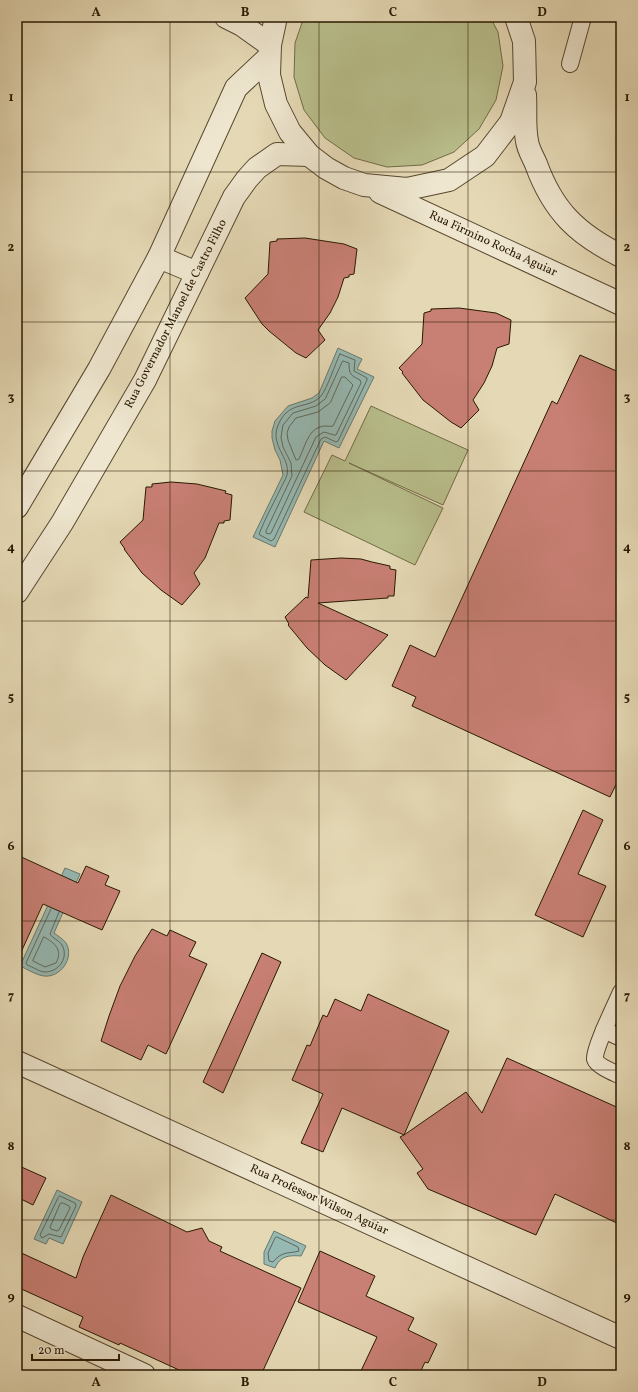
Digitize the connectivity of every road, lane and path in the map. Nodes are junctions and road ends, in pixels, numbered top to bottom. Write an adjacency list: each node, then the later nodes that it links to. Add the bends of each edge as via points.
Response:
1 (226, 17): 5 (street, via 242,25)
2 (276, 17): 5 (street)
3 (516, 17): 7 (street, via 524,41)
4 (583, 17): 6 (lane)
5 (270, 51): 8 (street, via 269,75 276,104 290,132); 11 (street, via 236,88)
6 (570, 64)
7 (524, 82): 9 (street, via 511,122 485,156 449,180 407,189); 10 (street, via 527,141 540,177 556,206 572,224 598,245)
8 (309, 154): 9 (street, via 326,168); 12 (street, Rua Governador Manoel de Castro Filho, via 277,154 257,168 234,197)
9 (364, 185): 13 (street, Rua Firmino Rocha Aguiar)
10 (621, 256)
11 (159, 257): 12 (street); 14 (street, via 99,369)
12 (197, 274): 15 (street, Rua Governador Manoel de Castro Filho, via 145,380 62,522)
13 (621, 304)
14 (17, 507)
15 (17, 592)
16 (621, 992): 17 (lane)
17 (604, 1030): 18 (lane); 20 (lane, via 596,1059 603,1067)
18 (621, 1038)
19 (17, 1062): 22 (street, Rua Professor Wilson Aguiar)
20 (621, 1076)
21 (17, 1316): 23 (street)
22 (621, 1338)
23 (144, 1375)

